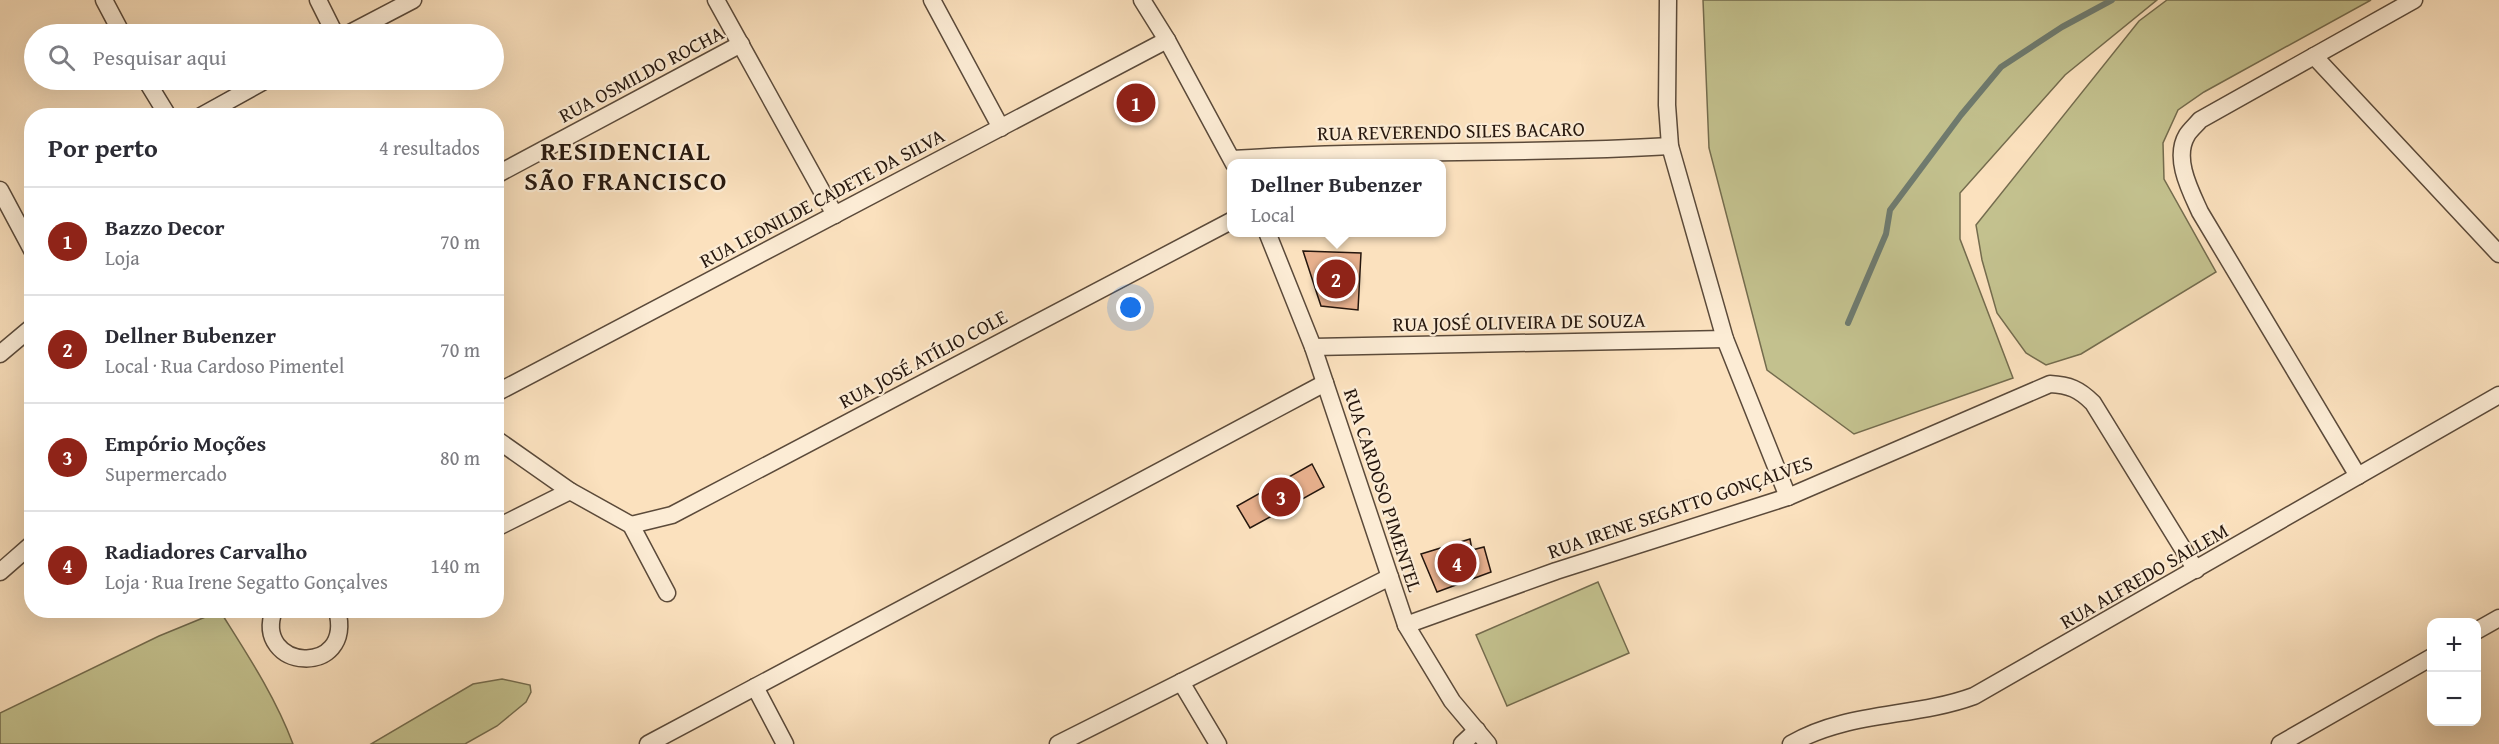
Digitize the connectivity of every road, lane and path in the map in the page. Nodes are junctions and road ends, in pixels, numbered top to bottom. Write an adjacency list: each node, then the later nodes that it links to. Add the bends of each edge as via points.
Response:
1 (104, 0): 9 (street)
2 (318, 0): 10 (street)
3 (413, 0): 11 (street)
4 (716, 0): 13 (street)
5 (932, 0): 19 (street)
6 (1142, 0): 12 (street)
7 (1668, 0): 20 (street)
8 (2414, 0): 14 (street)
9 (117, 24)
10 (330, 24)
11 (367, 24)
12 (1167, 40): 19 (street, RUA LEONILDE CADETE DA SILVA); 21 (street)
13 (741, 44): 23 (street, RUA OSMILDO ROCHA); 25 (street)
14 (2314, 56): 29 (street); 38 (street, via 2200,120 2186,136 2182,158 2187,184 2200,212)
15 (152, 90): 17 (street)
16 (248, 90): 18 (street)
17 (163, 108)
18 (215, 108)
19 (1001, 128): 25 (street, RUA LEONILDE CADETE DA SILVA)
20 (1670, 146): 22 (street, RUA REVERENDO SILES BACARO, via 1306,154); 31 (street)
21 (1232, 159)
22 (1254, 159)
23 (504, 171)
24 (0, 190): 27 (street)
25 (835, 215): 35 (street, RUA LEONILDE CADETE DA SILVA)
26 (1227, 223): 42 (street, RUA JOSÉ ATÍLIO COLE, via 672,514)
27 (24, 235)
28 (1269, 237): 32 (street, RUA CARDOSO PIMENTEL)
29 (2499, 254)
30 (24, 334): 33 (street)
31 (1725, 339): 32 (street, RUA JOSÉ OLIVEIRA DE SOUZA); 40 (street)
32 (1314, 347): 34 (street, RUA CARDOSO PIMENTEL)
33 (0, 354)
34 (1325, 383): 46 (street, RUA CARDOSO PIMENTEL); 55 (street)
35 (504, 389)
36 (2499, 395): 38 (street, RUA ALFREDO SALLEM)
37 (504, 445): 39 (street)
38 (2358, 476): 44 (street, RUA ALFREDO SALLEM)
39 (570, 491): 41 (street); 42 (street)
40 (1788, 497): 44 (street, RUA IRENE SEGATTO GONÇALVES, via 2050,384 2066,384 2081,390 2093,403); 51 (street, RUA IRENE SEGATTO GONÇALVES, via 1556,571)
41 (504, 524)
42 (630, 525): 47 (street)
43 (24, 551): 45 (street)
44 (2196, 570): 63 (street, RUA ALFREDO SALLEM, via 1974,696 1950,705 1837,724)
45 (0, 572)
46 (1390, 577): 51 (street, RUA CARDOSO PIMENTEL); 54 (street)
47 (667, 592)
48 (273, 618): 49 (street, via 271,628 278,646 293,658 303,660 322,655 336,641)
49 (339, 618)
50 (2499, 618): 52 (street)
51 (1406, 625): 56 (street, RUA CARDOSO PIMENTEL, via 1452,701)
52 (2481, 628)
53 (2427, 660): 64 (street)
54 (1181, 682): 59 (street); 60 (street)
55 (755, 687): 57 (street); 58 (street)
56 (1477, 730): 61 (street); 62 (street, RUA CARDOSO PIMENTEL)
57 (648, 744)
58 (784, 744)
59 (1058, 744)
60 (1218, 744)
61 (1462, 744)
62 (1488, 744)
63 (1791, 744)
64 (2280, 744)

